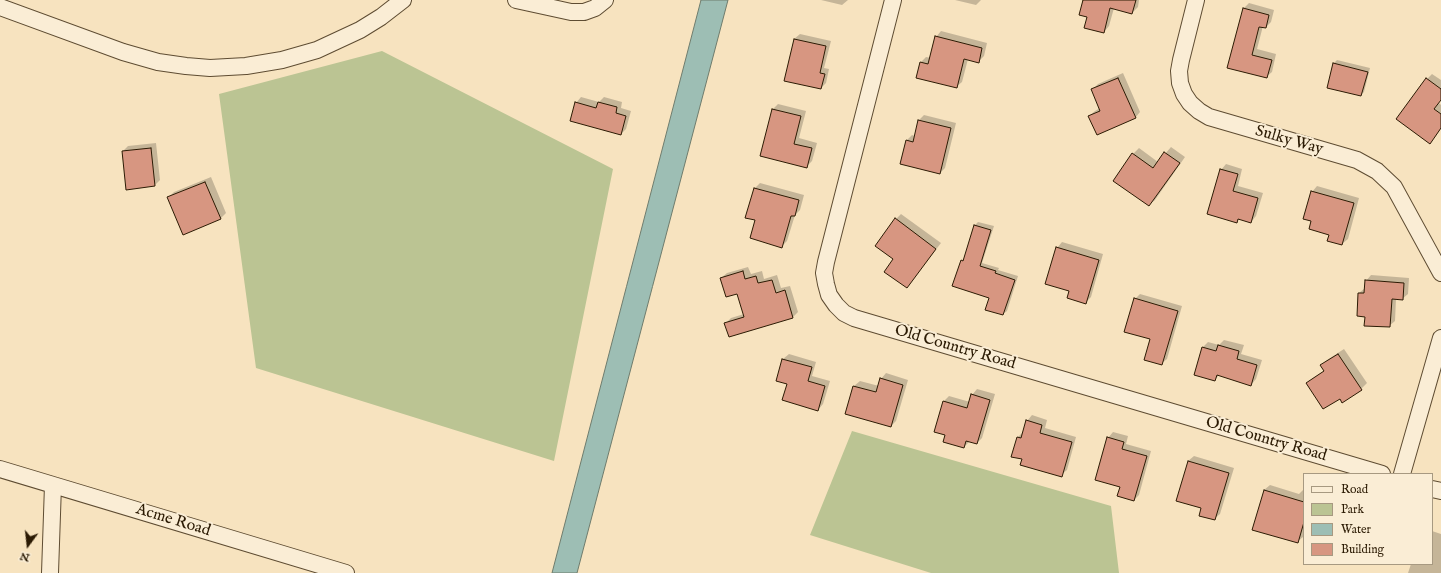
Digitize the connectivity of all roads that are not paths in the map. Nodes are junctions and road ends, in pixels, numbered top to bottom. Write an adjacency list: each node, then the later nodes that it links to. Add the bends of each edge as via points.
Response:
1 (403, 0): 6 (street, via 360,30 317,50 282,60 210,68 158,62 123,52)
2 (516, 0): 3 (street, via 571,12 584,12)
3 (605, 0)
4 (893, 0): 10 (street, Old Country Road, via 824,273 829,295 844,313)
5 (1196, 0): 7 (street, Sulky Way, via 1179,71 1180,83 1190,103 1209,117 1357,160 1377,171 1394,187)
6 (0, 7)
7 (1441, 273)
8 (1441, 338): 11 (street)
9 (0, 469): 12 (street, Acme Road)
10 (1379, 473)
11 (1402, 473)
12 (53, 485): 13 (street); 14 (street, Acme Road)
13 (50, 573)
14 (346, 573)

